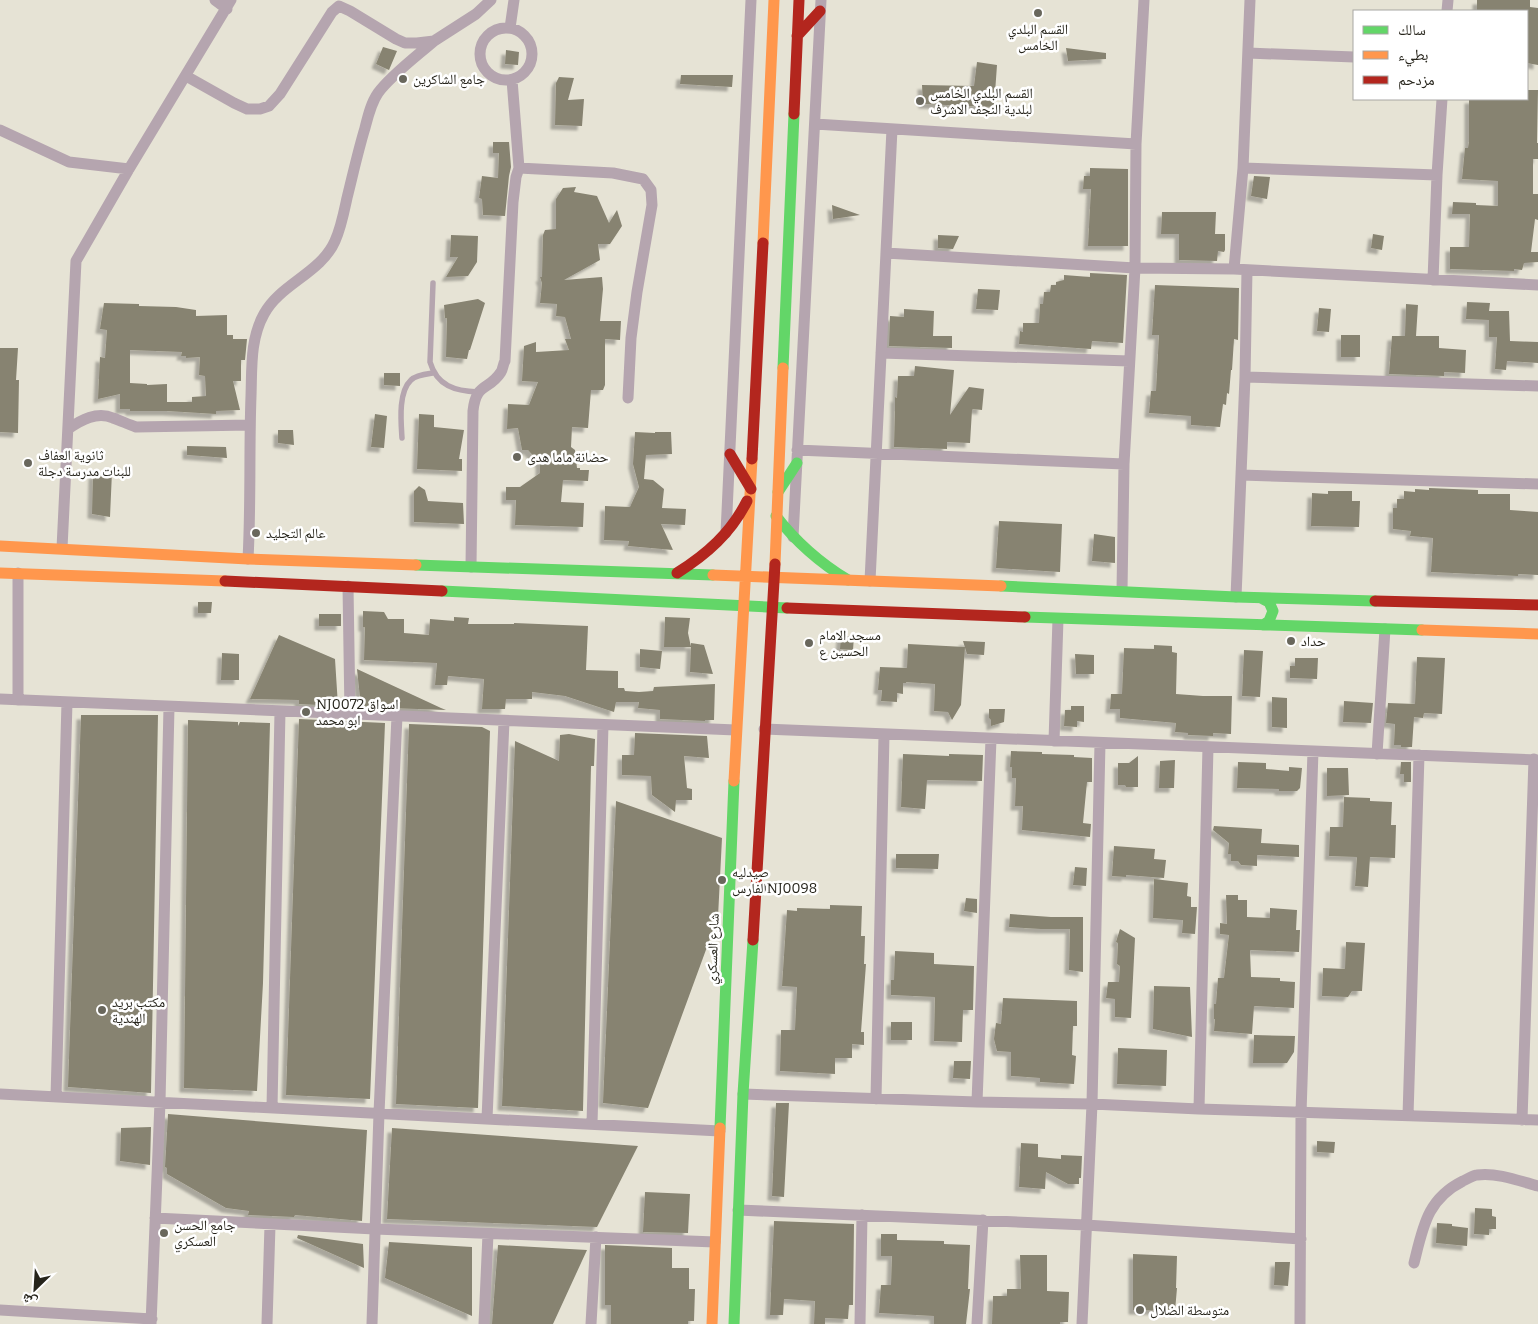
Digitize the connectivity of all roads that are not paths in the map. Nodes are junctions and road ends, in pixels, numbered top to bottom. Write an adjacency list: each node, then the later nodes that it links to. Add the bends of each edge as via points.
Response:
1 (215, 0): 10 (street)
2 (491, 0): 14 (street, via 476,14)
3 (514, 0): 12 (street)
4 (751, 0): 46 (street)
5 (774, 0): 52 (main road, شارع العسكري)
6 (799, 0): 13 (main road)
7 (1144, 0): 23 (street)
8 (1250, 0): 15 (street)
9 (341, 3): 14 (street, via 396,40 405,43); 17 (street, via 269,106 246,109)
10 (229, 4): 17 (street)
11 (820, 5): 13 (main road); 20 (street)
12 (510, 28): 18 (street, via 520,32 532,48 528,68); 18 (street, via 491,33 480,50 485,70 492,77)
13 (796, 36): 53 (main road)
14 (434, 41): 42 (street, via 394,76 379,92 371,107 334,243 324,258 270,304 263,315 252,354)
15 (1248, 53): 16 (street); 25 (street)
16 (1353, 56)
17 (186, 76): 26 (street)
18 (512, 80): 24 (street)
19 (1442, 100): 27 (street)
20 (815, 124): 21 (street); 45 (street)
21 (892, 129): 23 (street); 28 (street)
22 (0, 130): 26 (street, via 69,162)
23 (1136, 144): 29 (street)
24 (519, 168): 40 (street, via 513,202 505,361 501,372); 41 (street, via 612,173 643,179 651,190 652,205 631,338)
25 (1243, 168): 27 (street); 30 (street)
26 (129, 169): 43 (street, via 76,261)
27 (1438, 176): 32 (street)
28 (886, 253): 29 (street); 35 (street)
29 (1135, 268): 30 (street); 36 (street)
30 (1234, 269): 31 (street)
31 (1247, 270): 32 (street); 38 (street)
32 (1433, 280): 34 (street)
33 (433, 283): 37 (lane, via 430,362)
34 (1538, 285)
35 (881, 353): 36 (street); 47 (street)
36 (1130, 361): 49 (street)
37 (433, 373): 40 (lane, via 453,388); 44 (lane, via 411,380 406,388 401,411)
38 (1245, 377): 39 (street); 50 (street)
39 (1538, 386)
40 (478, 392): 62 (street, via 473,410)
41 (628, 398)
42 (250, 425): 43 (street, via 136,427 97,416 77,422); 61 (street)
43 (68, 429): 58 (street)
44 (402, 438)
45 (797, 450): 47 (street); 48 (street)
46 (730, 454): 52 (main road); 55 (street)
47 (876, 454): 49 (street); 71 (street)
48 (796, 463): 53 (main road); 56 (street)
49 (1124, 464): 73 (street)
50 (1241, 475): 51 (street); 74 (street)
51 (1538, 484)
52 (751, 492): 55 (main road, via 743,510); 66 (main road, شارع العسكري)
53 (777, 494): 54 (main road)
54 (776, 516): 56 (main road); 67 (main road)
55 (726, 533): 64 (main road)
56 (793, 537): 70 (main road, via 814,557)
57 (0, 546): 58 (main road)
58 (62, 548): 59 (main road)
59 (163, 554): 60 (main road); 68 (main road, via 168,563)
60 (219, 557): 61 (main road); 69 (main road, via 211,568)
61 (248, 559): 62 (main road)
62 (471, 567): 64 (main road)
63 (0, 573): 65 (main road)
64 (678, 573): 66 (main road)
65 (18, 574): 68 (main road); 86 (street)
66 (746, 576): 67 (main road); 78 (main road, شارع العسكري)
67 (774, 578): 70 (main road); 79 (main road)
68 (159, 579): 69 (main road)
69 (218, 581): 72 (main road)
70 (850, 581): 71 (main road)
71 (870, 581): 73 (main road)
72 (348, 586): 78 (main road); 90 (street)
73 (1122, 591): 74 (main road)
74 (1236, 597): 75 (main road)
75 (1261, 598): 76 (main road); 81 (main road, via 1269,602 1273,611 1269,621)
76 (1298, 598): 77 (main road); 82 (main road, via 1289,607 1289,617)
77 (1538, 605)
78 (744, 606): 79 (main road); 95 (main road, شارع العسكري)
79 (773, 608): 80 (main road); 94 (main road)
80 (1058, 619): 81 (main road); 98 (street)
81 (1263, 625): 82 (main road)
82 (1302, 627): 83 (main road)
83 (1385, 629): 84 (main road); 102 (street)
84 (1538, 634)
85 (0, 699): 86 (street)
86 (18, 700): 87 (street)
87 (67, 702): 88 (street); 107 (street)
88 (169, 706): 89 (street); 109 (street)
89 (280, 711): 90 (street); 112 (street)
90 (350, 714): 91 (street)
91 (397, 716): 92 (street); 114 (street)
92 (504, 721): 93 (street); 117 (street)
93 (603, 725): 95 (street); 120 (street)
94 (764, 729): 96 (street); 106 (main road)
95 (736, 730): 121 (main road, شارع العسكري)
96 (884, 735): 97 (street); 108 (street)
97 (991, 739): 98 (street); 110 (street)
98 (1054, 741): 99 (street)
99 (1100, 743): 100 (street); 111 (street)
100 (1208, 747): 101 (street); 113 (street)
101 (1313, 751): 102 (street); 115 (street)
102 (1377, 754): 103 (street)
103 (1419, 755): 104 (street); 116 (street)
104 (1536, 760): 118 (street)
105 (0, 1094): 107 (street)
106 (743, 1094): 108 (street); 123 (main road)
107 (56, 1097): 109 (street)
108 (876, 1099): 110 (street)
109 (160, 1102): 112 (street); 125 (street)
110 (978, 1102): 111 (street)
111 (1092, 1104): 113 (street); 128 (street)
112 (272, 1108): 114 (street)
113 (1199, 1109): 115 (street)
114 (379, 1113): 117 (street); 129 (street)
115 (1301, 1113): 116 (street); 132 (street)
116 (1408, 1116): 118 (street)
117 (487, 1119): 120 (street)
118 (1522, 1120): 119 (street)
119 (1538, 1120)
120 (592, 1124): 121 (street)
121 (720, 1131): 133 (main road, شارع العسكري)
122 (1538, 1186): 134 (street, via 1501,1176 1476,1174 1450,1188 1435,1202 1423,1228)
123 (738, 1210): 124 (street); 143 (main road)
124 (862, 1215): 126 (street); 144 (street)
125 (156, 1218): 127 (street); 137 (street)
126 (983, 1220): 128 (street); 145 (street)
127 (270, 1225): 129 (street); 138 (street)
128 (1086, 1225): 132 (street); 146 (street)
129 (375, 1229): 130 (street); 139 (street)
130 (488, 1234): 131 (street); 140 (street)
131 (596, 1237): 133 (street); 141 (street)
132 (1301, 1238): 147 (street)
133 (716, 1242): 142 (main road, شارع العسكري)
134 (1414, 1263)
135 (0, 1310): 136 (street)
136 (48, 1318): 137 (street)
137 (152, 1321)
138 (267, 1324)
139 (372, 1324)
140 (484, 1324)
141 (591, 1324)
142 (712, 1324)
143 (734, 1324)
144 (860, 1324)
145 (977, 1324)
146 (1082, 1324)
147 (1300, 1324)

